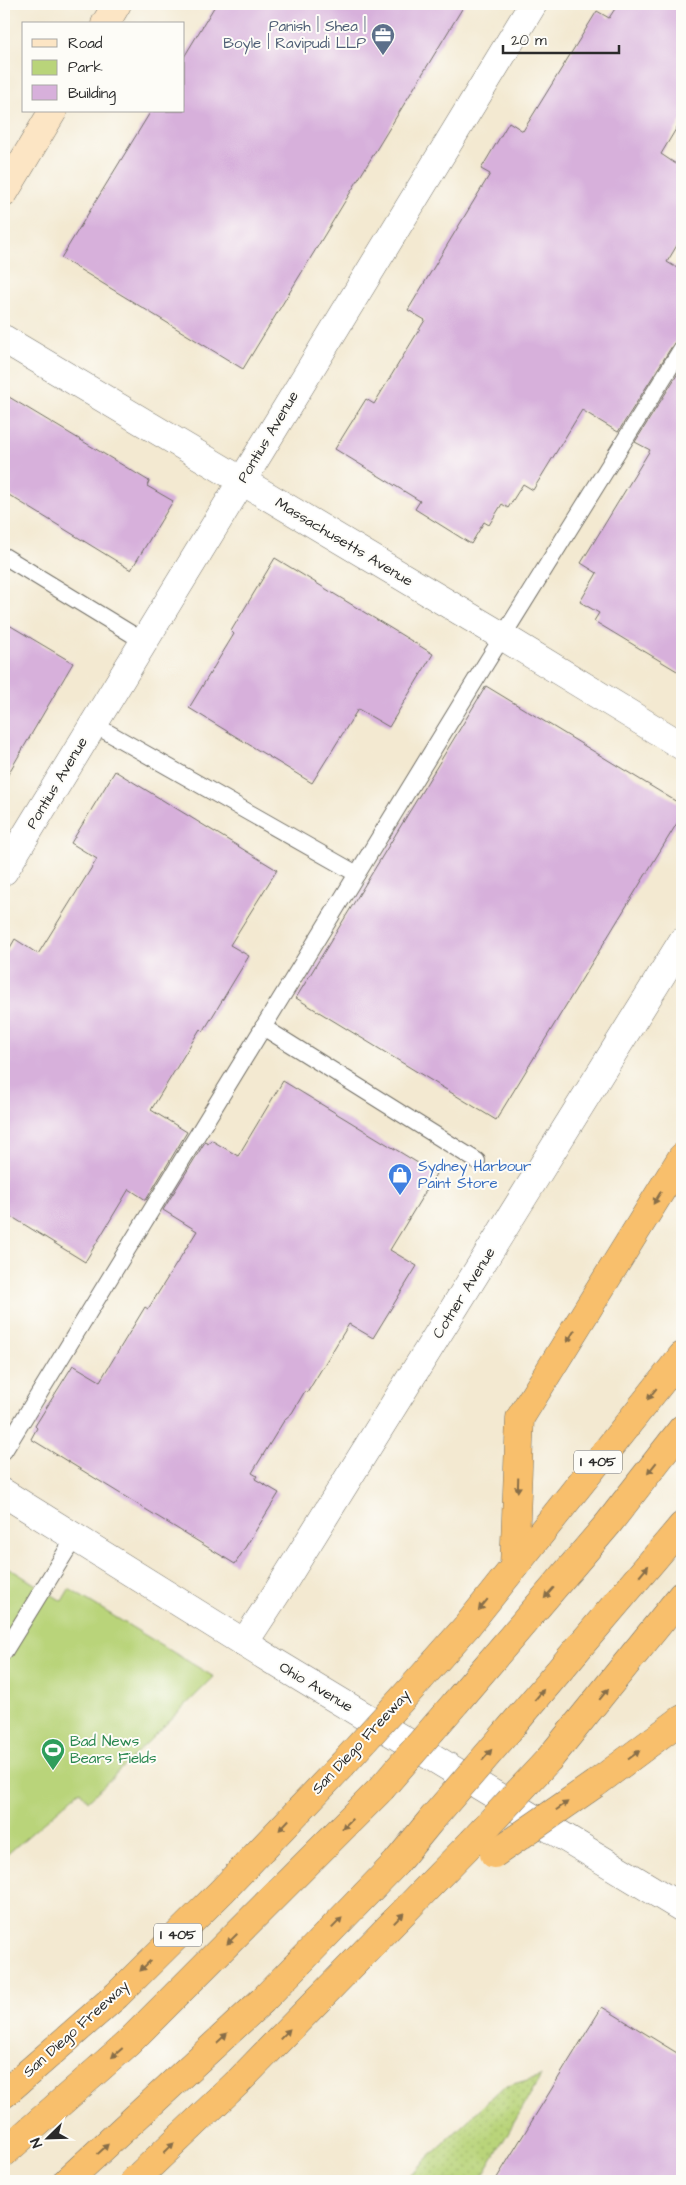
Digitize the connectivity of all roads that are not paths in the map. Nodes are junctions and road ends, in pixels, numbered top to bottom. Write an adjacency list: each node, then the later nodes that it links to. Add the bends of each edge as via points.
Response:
1 (117, 4): 3 (main road)
2 (533, 4): 8 (street, Pontius Avenue)
3 (106, 22)
4 (51, 112): 5 (main road)
5 (4, 193)
6 (4, 339): 8 (street, Massachusetts Avenue)
7 (682, 348): 10 (lane)
8 (241, 481): 10 (street, Massachusetts Avenue); 11 (street, Pontius Avenue)
9 (4, 556): 11 (lane)
10 (502, 636): 13 (street, Massachusetts Avenue); 15 (lane)
11 (143, 641): 12 (street, Pontius Avenue)
12 (93, 724): 14 (street, Pontius Avenue); 15 (lane)
13 (682, 746)
14 (4, 871)
15 (357, 874): 17 (lane)
16 (682, 942): 28 (street, Cotner Avenue)
17 (263, 1026): 19 (lane); 22 (lane)
18 (682, 1157): 26 (highway, one-way to 26, via 520,1418)
19 (477, 1161)
20 (682, 1356): 26 (highway, San Diego Freeway / I 405, one-way to 26)
21 (682, 1429): 34 (highway, one-way to 34, bridge, via 608,1524 381,1789 127,2044)
22 (4, 1452)
23 (4, 1493): 25 (street, Ohio Avenue)
24 (682, 1526): 35 (highway, one-way to 24, bridge, via 263,2000 396,1862)
25 (75, 1537): 28 (street, Ohio Avenue); 29 (lane)
26 (514, 1567): 33 (highway, San Diego Freeway / I 405, one-way to 33, bridge, via 421,1678 222,1891 117,1995)
27 (682, 1595): 31 (highway, one-way to 27, bridge, via 550,1758)
28 (244, 1643): 32 (street, Ohio Avenue)
29 (4, 1652)
30 (682, 1719): 31 (highway, one-way to 30, bridge, via 595,1784)
31 (483, 1848): 36 (highway, one-way to 31, via 238,2082 425,1891)
32 (682, 1908)
33 (4, 2094)
34 (4, 2153)
35 (67, 2181)
36 (134, 2181)

